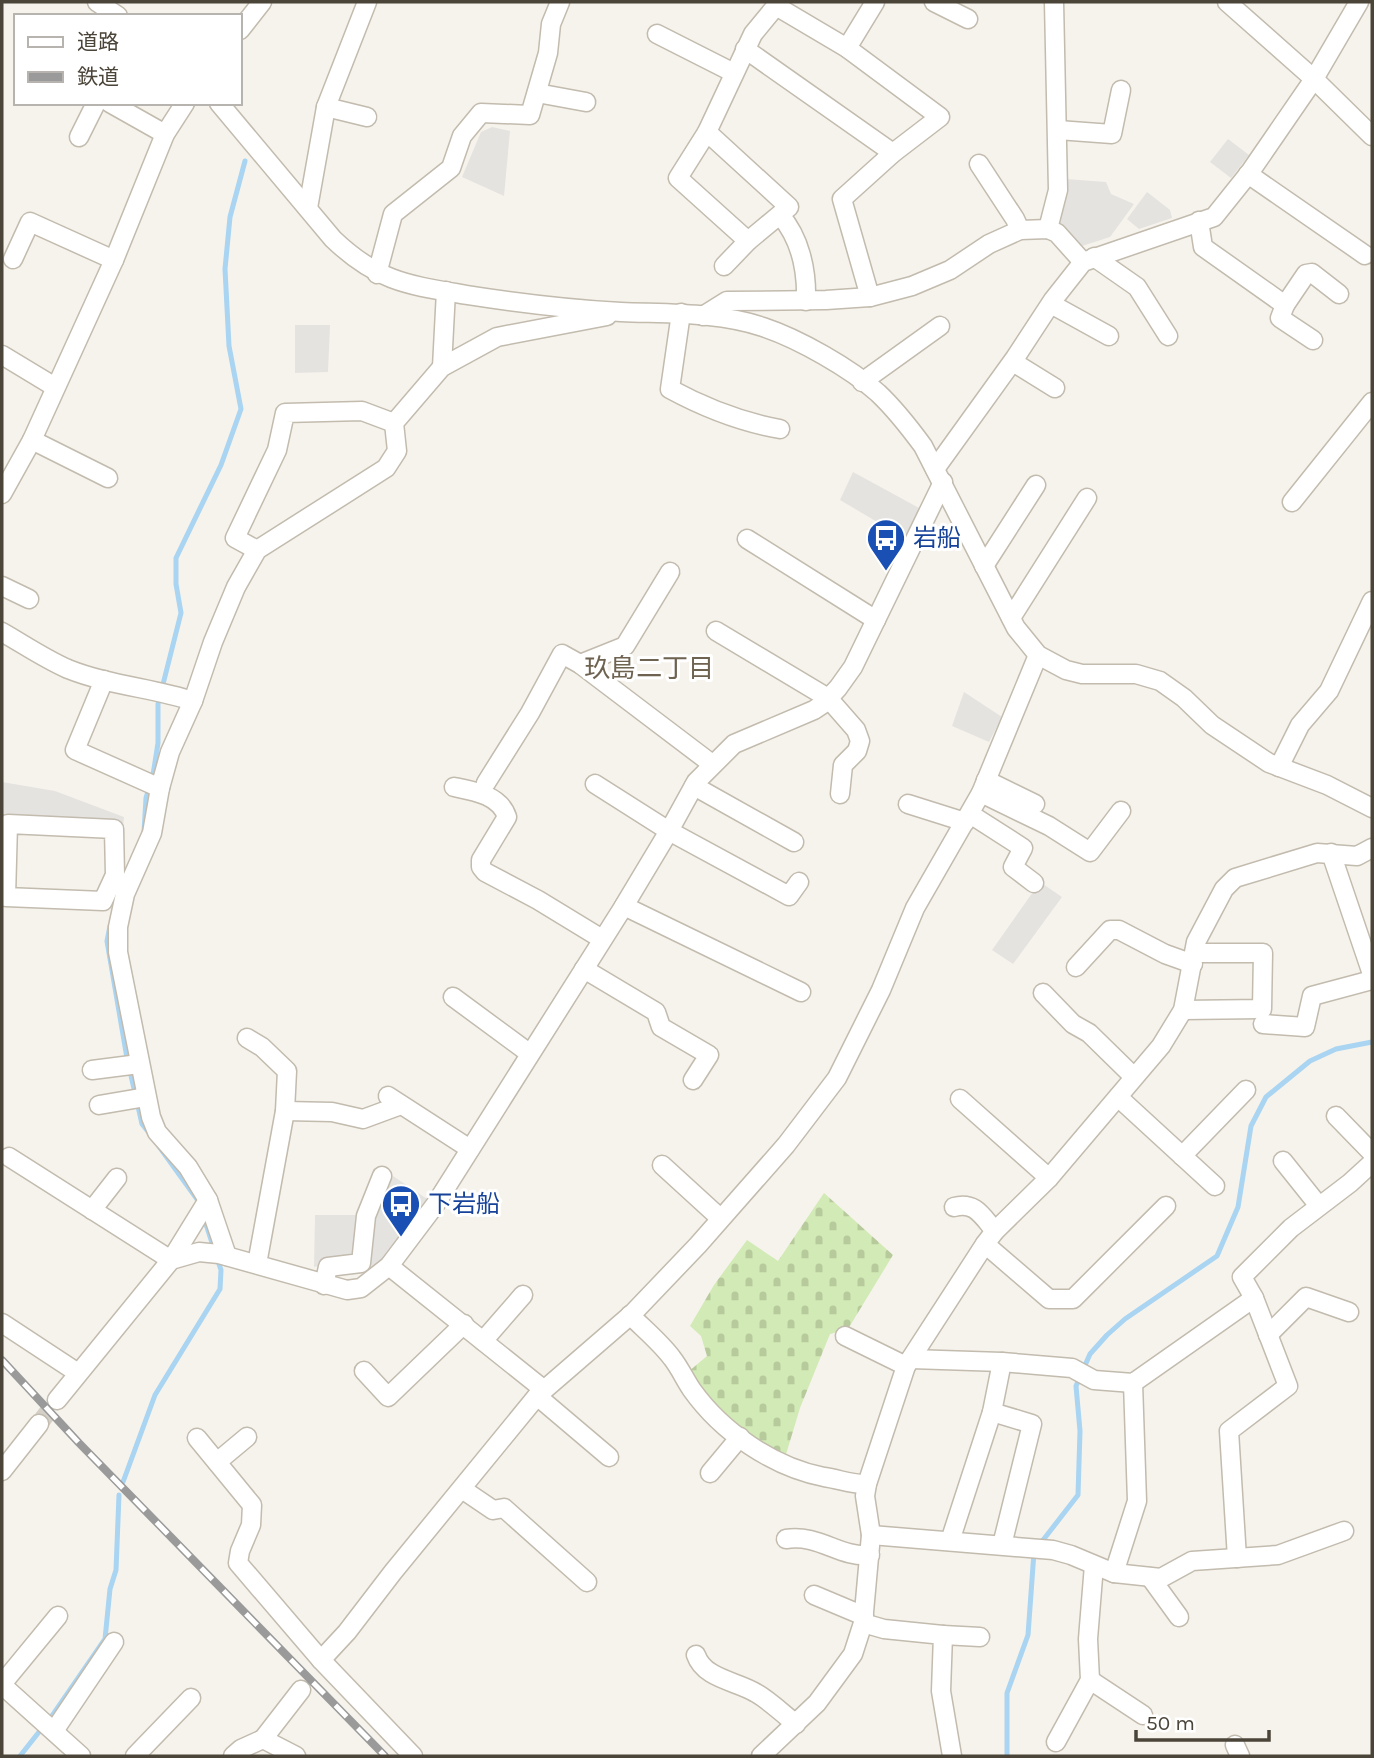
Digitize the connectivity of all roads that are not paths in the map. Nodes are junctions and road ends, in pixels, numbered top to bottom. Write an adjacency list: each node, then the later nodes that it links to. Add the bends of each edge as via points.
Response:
1 (97, 2): 10 (street)
2 (262, 2): 12 (street)
3 (367, 2): 25 (street)
4 (560, 2): 19 (street)
5 (875, 2): 14 (street)
6 (934, 2): 11 (street)
7 (1054, 2): 27 (street)
8 (1227, 2): 17 (street)
9 (1359, 2): 17 (street)
10 (115, 14)
11 (968, 19)
12 (242, 27)
13 (657, 34): 16 (street)
14 (847, 48): 15 (street, via 776,6); 32 (street, via 940,117)
15 (745, 49): 16 (street); 32 (street)
16 (734, 73): 28 (street)
17 (1314, 79): 30 (street); 34 (street)
18 (1121, 90): 27 (street, via 1112,134)
19 (537, 93): 20 (street); 46 (street, via 530,115 481,113 462,136 451,168 394,214)
20 (586, 102)
21 (95, 105): 31 (street)
22 (114, 105): 29 (street)
23 (184, 105): 29 (street)
24 (221, 105): 35 (street)
25 (327, 107): 26 (street); 35 (street)
26 (367, 117)
27 (1058, 130): 38 (street, via 1058,190)
28 (707, 132): 36 (street, via 789,207); 40 (street, via 678,178)
29 (165, 134): 43 (street)
30 (1372, 135)
31 (79, 138)
32 (893, 153): 49 (street, via 842,199)
33 (979, 164): 39 (street)
34 (1248, 174): 37 (street, via 1214,217); 41 (street)
35 (308, 208): 46 (street, via 333,239)
36 (780, 215): 40 (street); 50 (street, via 799,247)
37 (1199, 221): 44 (street); 52 (street, via 1202,247)
38 (1048, 229): 39 (street); 44 (street)
39 (1020, 230): 49 (street, via 950,270)
40 (748, 241): 45 (street)
41 (1366, 255)
42 (13, 259): 43 (street, via 30,222)
43 (114, 260): 64 (street)
44 (1089, 260): 51 (street); 58 (street, via 1137,287)
45 (724, 266)
46 (377, 274): 47 (street)
47 (446, 291): 53 (street, via 534,306); 62 (street)
48 (1339, 294): 52 (street, via 1306,274)
49 (870, 297): 50 (street)
50 (806, 300): 55 (street, via 727,300)
51 (1051, 304): 57 (street); 61 (street)
52 (1285, 305): 59 (street, via 1280,318)
53 (624, 312): 54 (street); 62 (street, via 497,337)
54 (681, 313): 55 (street); 68 (street, via 670,389 750,424)
55 (703, 316): 63 (street, via 787,336)
56 (940, 326): 63 (street)
57 (1109, 335)
58 (1168, 336)
59 (1314, 340)
60 (2, 355): 64 (street)
61 (1013, 362): 65 (street); 70 (street)
62 (442, 367): 67 (street)
63 (862, 382): 70 (street, via 903,419)
64 (55, 387): 69 (street)
65 (1055, 388)
66 (1372, 402): 75 (street)
67 (394, 424): 77 (street, via 397,451 386,468); 77 (street, via 362,411 285,413 277,450 235,538)
68 (780, 429)
69 (32, 440): 71 (street); 73 (street)
70 (939, 476): 78 (street); 84 (street)
71 (108, 478)
72 (1036, 485): 78 (street)
73 (2, 494)
74 (1087, 499): 83 (street)
75 (1292, 502)
76 (747, 538): 84 (street)
77 (257, 550): 91 (street, via 213,642)
78 (984, 566): 83 (street)
79 (670, 572): 88 (street, via 625,646)
80 (2, 586): 81 (street)
81 (29, 599)
82 (1372, 601): 93 (street, via 1329,691 1300,725)
83 (1011, 618): 87 (street)
84 (876, 620): 90 (street, via 853,667)
85 (716, 631): 90 (street)
86 (2, 632): 89 (street, via 68,668)
87 (1038, 655): 93 (street, via 1082,674 1136,674 1160,681 1241,746); 99 (street)
88 (580, 664): 92 (street); 94 (street, via 562,654)
89 (104, 680): 91 (street); 95 (street, via 75,750)
90 (828, 698): 92 (street, via 814,710 734,744); 100 (street, via 860,741 843,765)
91 (194, 701): 95 (street)
92 (712, 764): 97 (street)
93 (1279, 767): 103 (street)
94 (486, 783)
95 (151, 784): 110 (street, via 152,833)
96 (595, 784): 106 (street)
97 (694, 786): 106 (street); 107 (street)
98 (454, 787): 115 (street, via 482,793 505,811 507,817 481,859 485,872)
99 (984, 787): 102 (street); 104 (street, via 1090,852); 105 (street)
100 (840, 794)
101 (908, 804): 105 (street)
102 (1035, 804)
103 (1372, 808)
104 (1121, 811)
105 (967, 818): 112 (street, via 1023,848 1013,867); 155 (street, via 915,908 837,1078 786,1145)
106 (669, 831): 111 (street, via 789,896); 114 (street)
107 (794, 842)
108 (1372, 848): 109 (street, via 1357,856)
109 (1331, 853): 116 (street, via 1317,853 1235,878 1206,920); 119 (street)
110 (127, 877): 113 (street, via 103,901); 113 (street, via 114,829 8,824); 128 (street, via 118,952)
111 (799, 882)
112 (1034, 883)
113 (4, 900)
114 (624, 906): 115 (street); 121 (street)
115 (602, 939): 118 (street)
116 (1194, 959): 117 (street, via 1165,954 1119,930 1110,930); 124 (street); 124 (street, via 1263,953 1262,1009)
117 (1076, 967)
118 (584, 969): 127 (street); 131 (street, via 656,1012 661,1027 709,1055)
119 (1372, 974)
120 (1372, 980): 125 (street, via 1312,996 1305,1027)
121 (801, 992)
122 (1043, 993): 130 (street)
123 (453, 997): 127 (street)
124 (1182, 1010): 130 (street, via 1161,1046)
125 (1263, 1024)
126 (247, 1038): 137 (street, via 287,1071)
127 (529, 1053): 139 (street)
128 (139, 1064): 129 (street); 133 (street)
129 (92, 1070)
130 (1134, 1077): 134 (street)
131 (693, 1080)
132 (1246, 1090): 141 (street)
133 (145, 1097): 136 (street); 150 (street, via 157,1132 188,1167)
134 (1118, 1097): 141 (street); 148 (street)
135 (960, 1099): 148 (street)
136 (99, 1105)
137 (285, 1111): 139 (street, via 332,1112 363,1119 395,1100); 159 (street)
138 (1336, 1116): 140 (street)
139 (470, 1149): 160 (street)
140 (1372, 1153)
141 (1182, 1156): 149 (street)
142 (9, 1157): 154 (street)
143 (1283, 1161): 152 (street)
144 (1372, 1163): 152 (street)
145 (662, 1165): 155 (street)
146 (382, 1176): 161 (street, via 366,1216 361,1264 328,1267)
147 (117, 1178): 154 (street)
148 (1049, 1178): 156 (street)
149 (1215, 1186)
150 (208, 1201): 157 (street); 158 (street)
151 (1166, 1206): 156 (street, via 1073,1299 1049,1299)
152 (1319, 1206): 163 (street, via 1242,1277)
153 (954, 1207): 156 (street, via 975,1207)
154 (92, 1210): 158 (street)
155 (720, 1218): 165 (street)
156 (990, 1238): 172 (street)
157 (216, 1254): 158 (street); 159 (street)
158 (171, 1260): 174 (street)
159 (257, 1264): 161 (street)
160 (388, 1266): 161 (street, via 361,1288); 167 (street)
161 (324, 1285)
162 (523, 1295): 170 (street)
163 (1254, 1298): 168 (street); 175 (street)
164 (1349, 1312): 168 (street, via 1306,1297)
165 (630, 1315): 176 (street); 181 (street, via 672,1358 709,1410)
166 (2, 1323): 174 (street)
167 (464, 1324): 170 (street); 173 (street, via 388,1397)
168 (1268, 1335): 195 (street, via 1288,1386 1229,1431)
169 (845, 1336): 172 (street)
170 (483, 1341): 176 (street)
171 (1002, 1362): 172 (street); 175 (street, via 1072,1368 1094,1380); 178 (street)
172 (908, 1363): 187 (street)
173 (364, 1371)
174 (78, 1373): 177 (street)
175 (1133, 1383): 197 (street, via 1137,1501)
176 (540, 1393): 183 (street); 188 (street)
177 (57, 1400)
178 (992, 1412): 192 (street); 193 (street, via 1032,1424)
179 (39, 1424): 185 (street)
180 (247, 1437): 184 (street)
181 (740, 1437): 186 (street); 187 (street, via 804,1473)
182 (197, 1438): 184 (street)
183 (609, 1457)
184 (216, 1462): 208 (street, via 251,1506 251,1525 238,1563)
185 (4, 1464)
186 (710, 1473)
187 (867, 1484): 190 (street)
188 (462, 1489): 199 (street, via 493,1510 503,1508 517,1518); 208 (street)
189 (1344, 1531): 195 (street, via 1278,1555)
190 (871, 1535): 192 (street); 194 (street)
191 (786, 1539): 194 (street, via 802,1537 856,1557)
192 (950, 1541): 193 (street)
193 (1002, 1545): 196 (street, via 1053,1550)
194 (870, 1555): 203 (street)
195 (1237, 1558): 198 (street, via 1192,1561 1161,1578)
196 (1094, 1565): 197 (street); 209 (street)
197 (1114, 1573): 198 (street)
198 (1150, 1577): 202 (street)
199 (587, 1582)
200 (814, 1595): 203 (street)
201 (58, 1616): 210 (street)
202 (1179, 1617)
203 (864, 1620): 204 (street, via 884,1629); 214 (street, via 853,1654)
204 (943, 1635): 205 (street); 224 (street, via 941,1691)
205 (980, 1637)
206 (114, 1642): 215 (street)
207 (696, 1655): 214 (street, via 712,1674 755,1692)
208 (321, 1660): 222 (street)
209 (1090, 1680): 213 (street); 217 (street)
210 (2, 1685): 215 (street)
211 (301, 1690): 216 (street)
212 (191, 1698): 219 (street)
213 (1143, 1715)
214 (796, 1724): 223 (street)
215 (49, 1727): 218 (street)
216 (263, 1740): 220 (street); 221 (street)
217 (1056, 1742)
218 (81, 1756)
219 (135, 1756)
220 (233, 1756)
221 (296, 1756)
222 (413, 1756)
223 (761, 1756)
224 (952, 1756)

